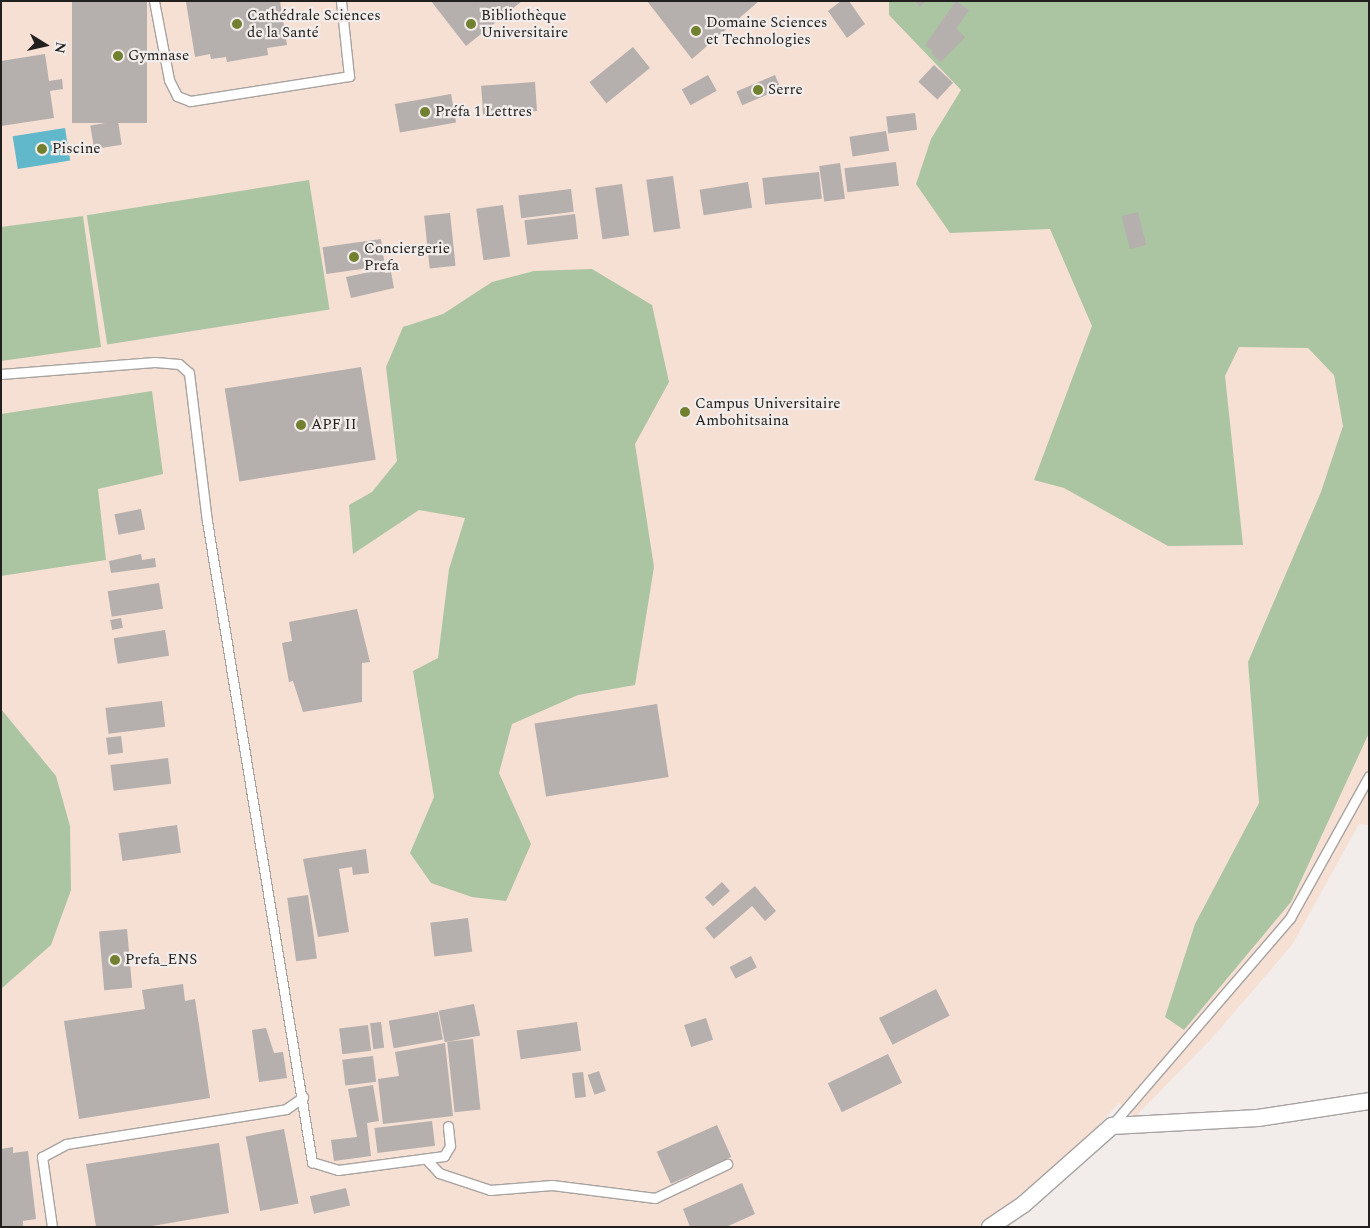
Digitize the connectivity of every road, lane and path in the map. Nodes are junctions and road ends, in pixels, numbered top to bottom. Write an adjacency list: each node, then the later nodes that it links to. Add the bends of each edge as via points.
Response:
1 (154, 1): 2 (lane, via 169,80 177,96 190,101 348,76)
2 (341, 1)
3 (1, 374): 5 (lane, via 154,362 179,364 189,373 207,520)
4 (1369, 776): 8 (lane, via 1290,918)
5 (303, 1097): 9 (lane, via 312,1162 321,1168); 12 (lane, via 286,1109 58,1148 42,1156)
6 (1369, 1100): 8 (street, via 1258,1118)
7 (448, 1126): 9 (lane, via 450,1146 444,1156)
8 (1112, 1126): 11 (street)
9 (427, 1160): 10 (lane, via 439,1173 490,1190 552,1185 655,1198)
10 (727, 1164)
11 (1024, 1204): 13 (street); 14 (street)
12 (52, 1227)
13 (990, 1227)
14 (1007, 1227)

